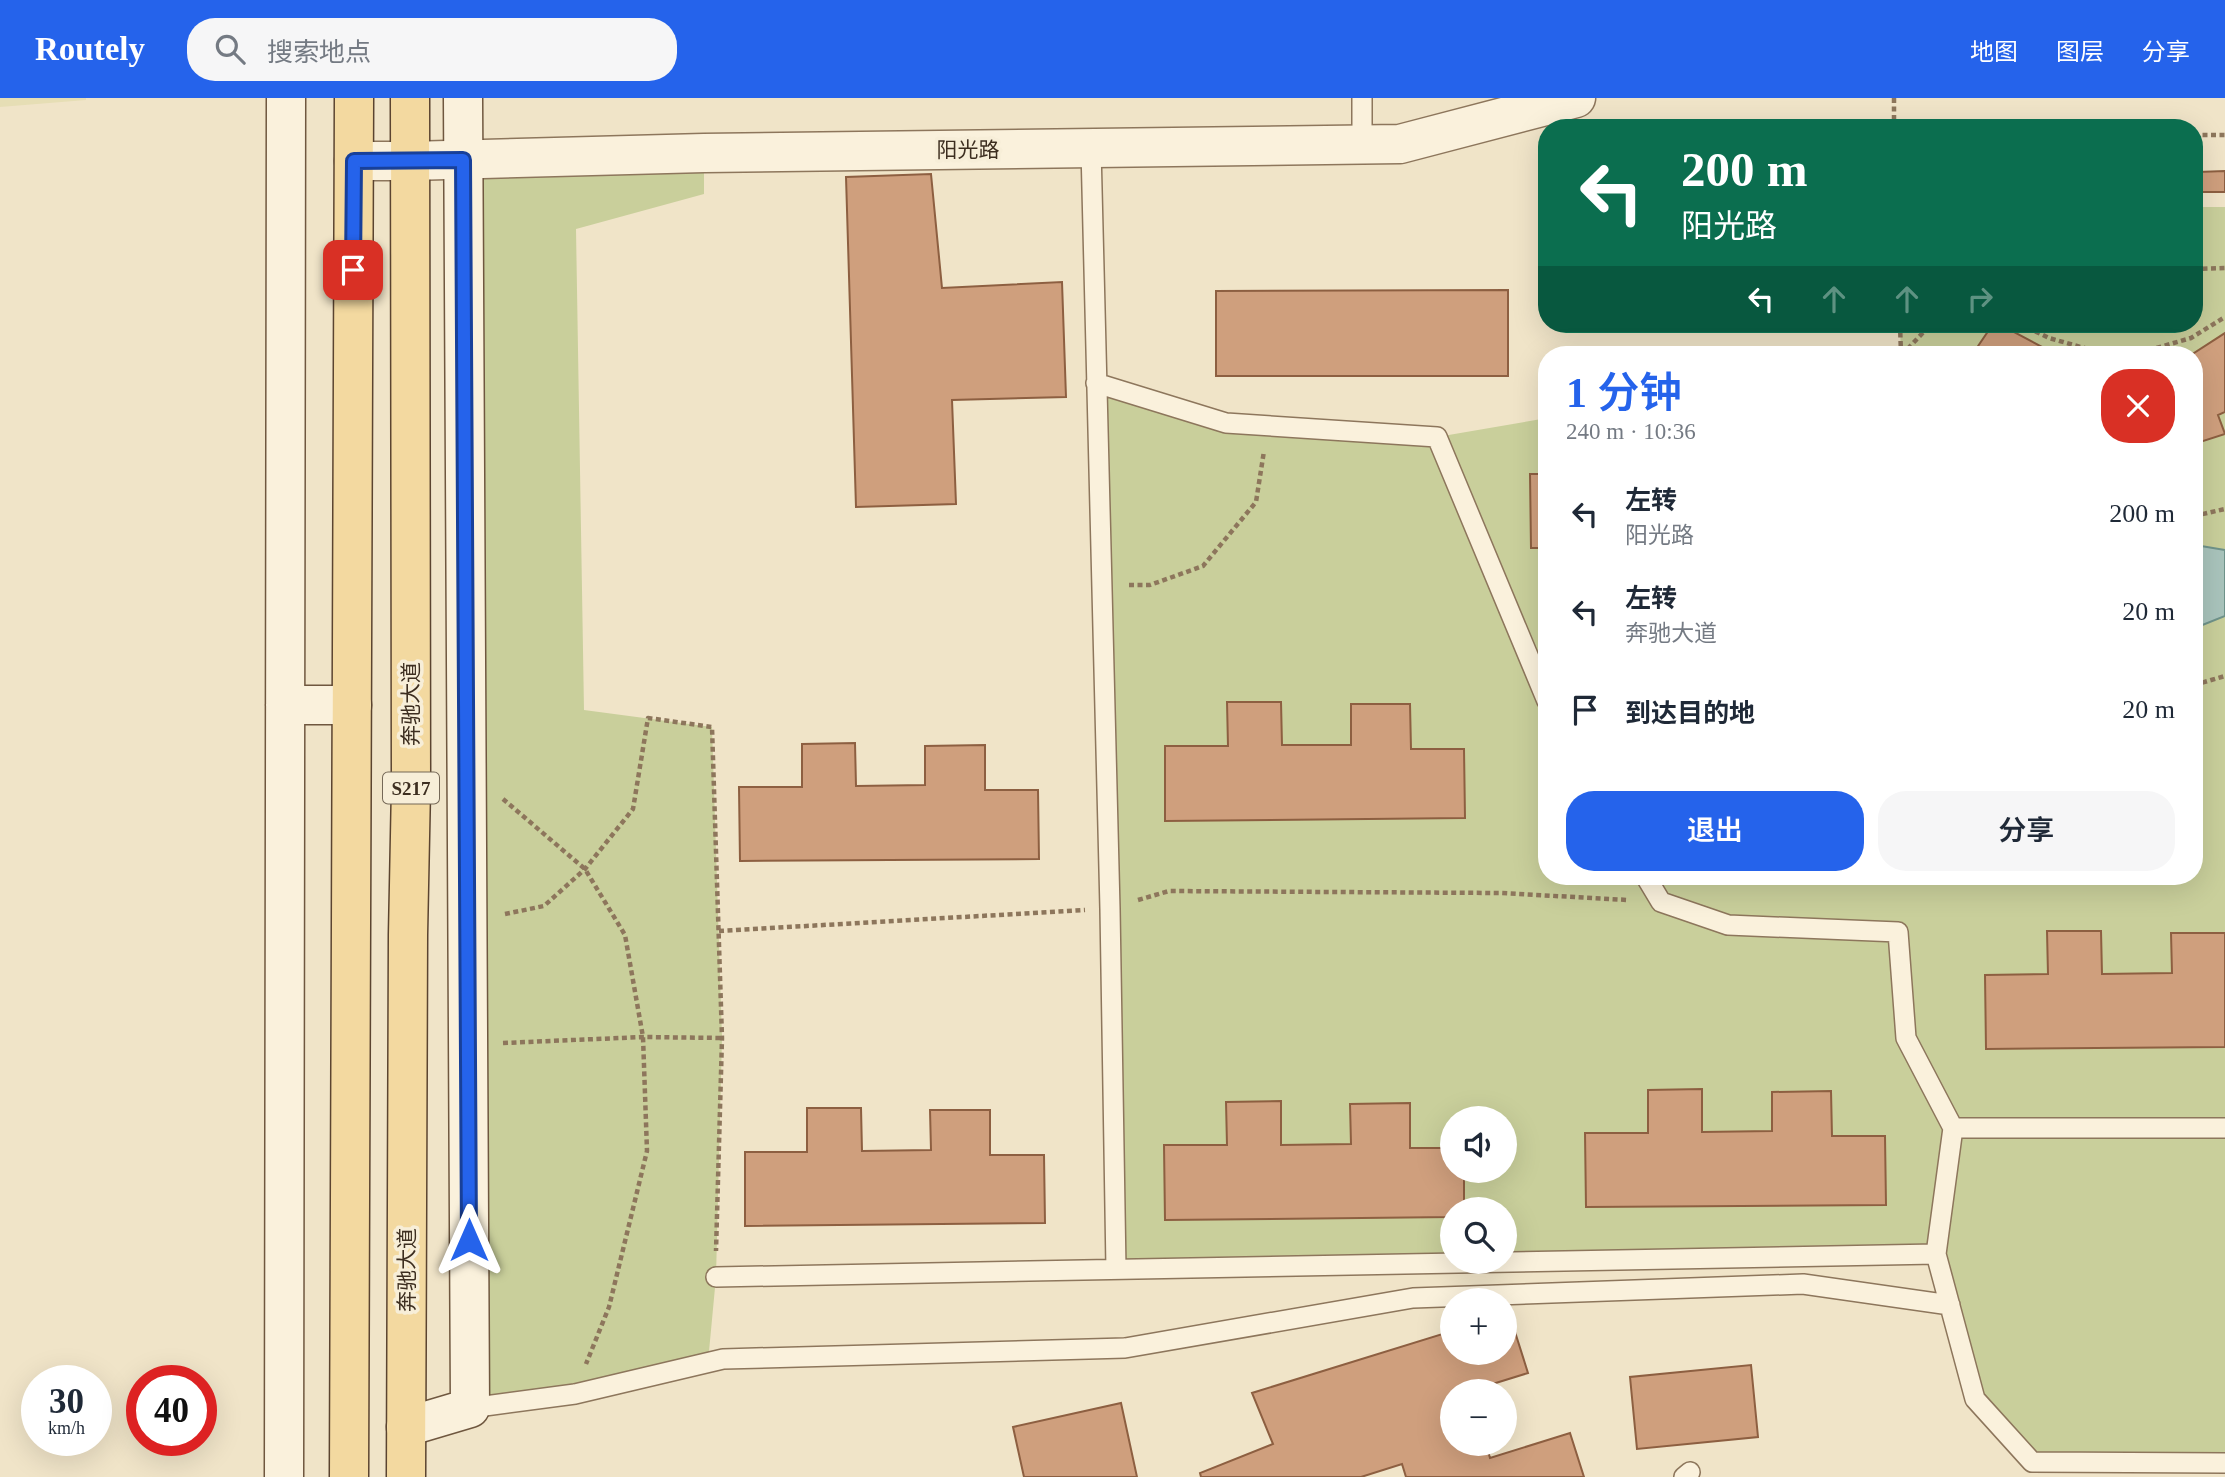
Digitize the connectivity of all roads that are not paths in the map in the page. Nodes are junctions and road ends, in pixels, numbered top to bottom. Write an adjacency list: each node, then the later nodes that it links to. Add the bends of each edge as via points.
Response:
1 (286, 98): 14 (street)
2 (354, 98): 10 (main road)
3 (410, 98): 11 (main road, 奔驰大道 / S217)
4 (463, 98): 9 (street)
5 (1362, 98): 7 (lane)
6 (1576, 98): 7 (street, 阳光路, via 1400,144)
7 (1362, 144): 8 (street, 阳光路)
8 (1091, 149): 9 (street, 阳光路); 12 (lane)
9 (463, 160): 11 (street, 阳光路); 23 (street)
10 (354, 161): 11 (street, 阳光路); 15 (main road)
11 (410, 162): 24 (main road, 奔驰大道 / S217)
12 (1096, 383): 13 (lane, via 1226,423 1437,437); 20 (lane)
13 (1538, 679)
14 (285, 705): 15 (street); 26 (street)
15 (352, 705): 27 (main road)
16 (1651, 885): 17 (lane, via 1661,902 1728,925 1898,932 1906,1038)
17 (1953, 1128): 18 (lane); 19 (lane)
18 (2225, 1128)
19 (1936, 1254): 20 (lane); 22 (lane)
20 (1116, 1269): 21 (lane)
21 (716, 1277)
22 (1950, 1305): 23 (lane, via 1803,1284 1413,1298 1125,1348 723,1359 575,1394); 25 (lane, via 1975,1399 2032,1462)
23 (470, 1408): 24 (street)
24 (406, 1426): 28 (main road, 奔驰大道 / S217)
25 (2225, 1463)
26 (284, 1477)
27 (349, 1477)
28 (407, 1477)

